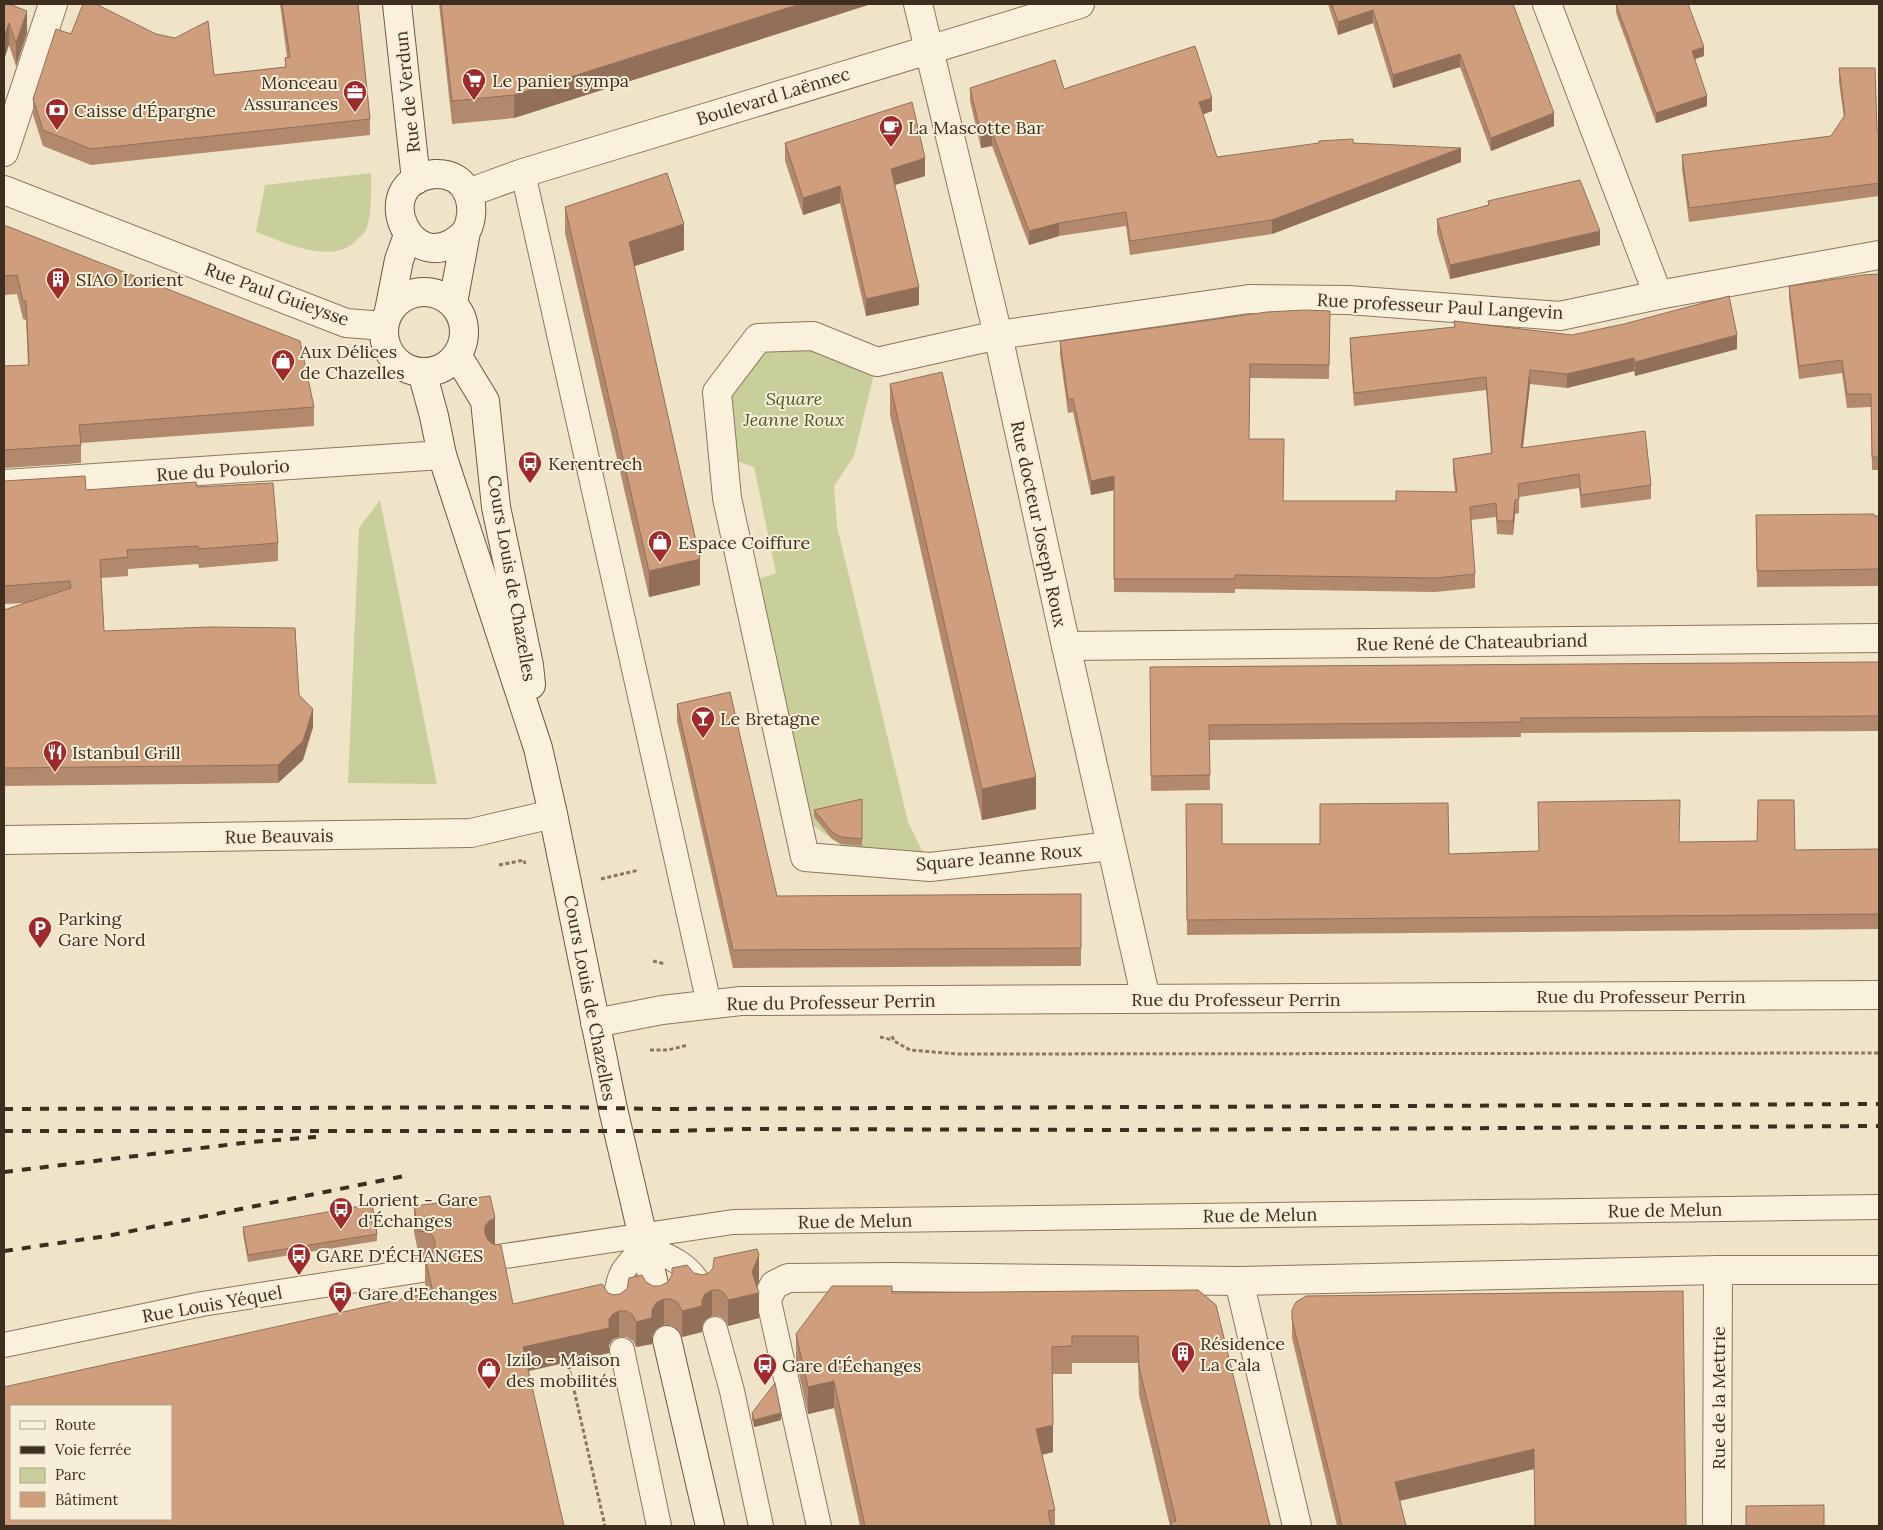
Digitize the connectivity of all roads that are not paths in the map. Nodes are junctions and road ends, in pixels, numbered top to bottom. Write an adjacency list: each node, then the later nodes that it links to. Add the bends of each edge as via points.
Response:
1 (53, 4): 7 (street)
2 (397, 4): 9 (street, Rue de Verdun)
3 (918, 4): 6 (street, Rue docteur Joseph Roux)
4 (1080, 4): 6 (street, Boulevard Laënnec)
5 (1546, 4): 15 (street)
6 (928, 49): 8 (street, Boulevard Laënnec); 18 (street, Rue docteur Joseph Roux)
7 (4, 152)
8 (523, 173): 11 (street, Boulevard Laënnec); 31 (lane)
9 (416, 180): 11 (street, via 427,175 451,177); 13 (street, via 406,191 400,206 399,216)
10 (4, 190): 17 (street, Rue Paul Guieysse, via 346,323)
11 (468, 193): 12 (street, via 473,212)
12 (466, 232): 13 (street, via 459,240 438,248 427,247); 16 (street)
13 (408, 235): 17 (street, via 399,260)
14 (1879, 255): 15 (street, Rue professeur Paul Langevin)
15 (1658, 295): 18 (street, Rue professeur Paul Langevin, via 1560,316 1348,300 1249,298)
16 (453, 303): 17 (street, via 431,292 419,292 397,302); 19 (street, via 464,328 463,342)
17 (387, 318): 20 (street, via 384,339 388,352 397,362)
18 (998, 335): 24 (street, Rue docteur Joseph Roux); 28 (street, Square Jeanne Roux, via 877,362 813,336 758,338 717,392 727,498 805,856 930,867)
19 (457, 355): 20 (street, via 435,371); 25 (street, Cours Louis de Chazelles, via 485,400 496,507 529,665)
20 (422, 372): 21 (street, Cours Louis de Chazelles)
21 (442, 455): 22 (street, Rue du Poulorio); 25 (street, Cours Louis de Chazelles)
22 (4, 484)
23 (1879, 638): 24 (street, Rue René de Chateaubriand)
24 (1066, 646): 28 (street, Rue docteur Joseph Roux)
25 (538, 748): 26 (street, Cours Louis de Chazelles)
26 (553, 814): 27 (street, Rue Beauvais, via 471,833); 32 (street, Cours Louis de Chazelles)
27 (4, 840)
28 (1111, 846): 30 (street, Rue docteur Joseph Roux)
29 (1879, 995): 30 (street, Rue du Professeur Perrin)
30 (1146, 999): 31 (street, Rue du Professeur Perrin, via 741,1001)
31 (709, 1004): 32 (street, Rue du Professeur Perrin)
32 (595, 1023): 34 (street, Cours Louis de Chazelles)
33 (1879, 1207): 34 (lane, Rue de Melun, via 733,1222)
34 (643, 1241): 35 (lane); 40 (lane, via 671,1256 695,1275); 41 (street, Cours Louis de Chazelles); 43 (lane, via 616,1285)
35 (498, 1257)
36 (422, 1270): 46 (lane, Rue Louis Yéquel, via 202,1304)
37 (1718, 1270): 38 (street); 39 (street); 53 (street, Rue de la Mettrie)
38 (1879, 1270)
39 (1239, 1281): 42 (street, via 788,1278 774,1285); 52 (street)
40 (701, 1287)
41 (657, 1297)
42 (768, 1297): 51 (lane)
43 (615, 1307)
44 (714, 1329): 50 (lane, via 732,1391)
45 (668, 1340): 49 (street)
46 (4, 1345)
47 (622, 1350): 48 (lane)
48 (660, 1526)
49 (710, 1526)
50 (761, 1526)
51 (818, 1526)
52 (1297, 1526)
53 (1717, 1526)

